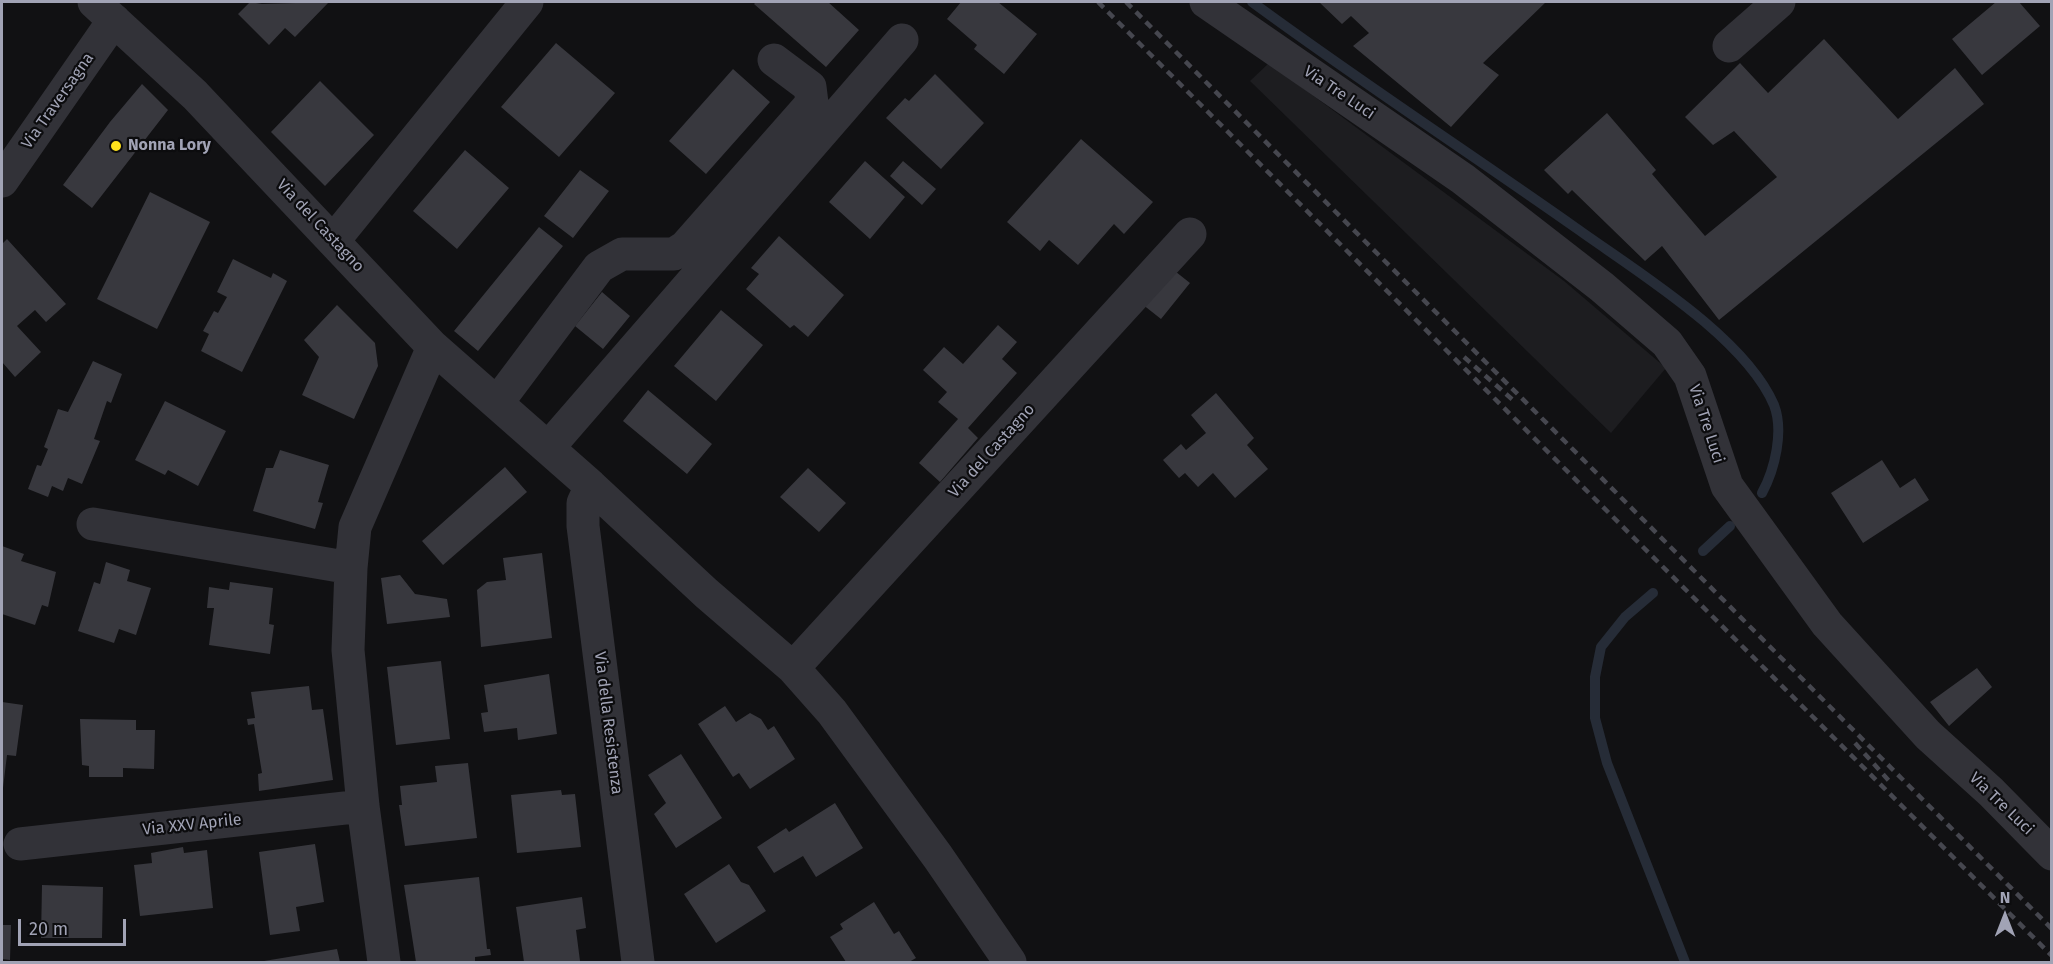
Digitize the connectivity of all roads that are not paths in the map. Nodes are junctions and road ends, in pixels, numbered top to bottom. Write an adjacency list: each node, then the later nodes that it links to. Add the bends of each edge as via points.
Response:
1 (527, 2): 10 (street)
2 (1206, 2): 20 (street, Via Tre Luci, via 1463,179 1667,343 1690,376 1727,486 1827,624 1928,735)
3 (1779, 2): 6 (street)
4 (104, 11): 8 (street, Via Traversagna); 10 (street, Via del Castagno, via 195,95)
5 (902, 40): 13 (street)
6 (1729, 46)
7 (774, 60): 12 (street, via 810,87 812,103 685,247 674,254 622,254 599,267)
8 (2, 181)
9 (1190, 234): 17 (street, Via del Castagno)
10 (334, 240): 11 (street, Via del Castagno)
11 (433, 347): 12 (street, Via del Castagno); 16 (street, via 355,527)
12 (497, 402): 13 (street, Via del Castagno)
13 (548, 448): 14 (street, Via del Castagno)
14 (591, 486): 17 (street, Via del Castagno); 22 (street, Via della Resistenza, via 582,503 583,526)
15 (93, 524): 16 (street)
16 (351, 568): 18 (street, via 348,650)
17 (793, 668): 23 (street, Via del Castagno, via 832,711)
18 (363, 806): 19 (street, Via XXV Aprile); 21 (street)
19 (21, 844)
20 (2052, 854)
21 (384, 963)
22 (638, 963)
23 (1010, 963)

